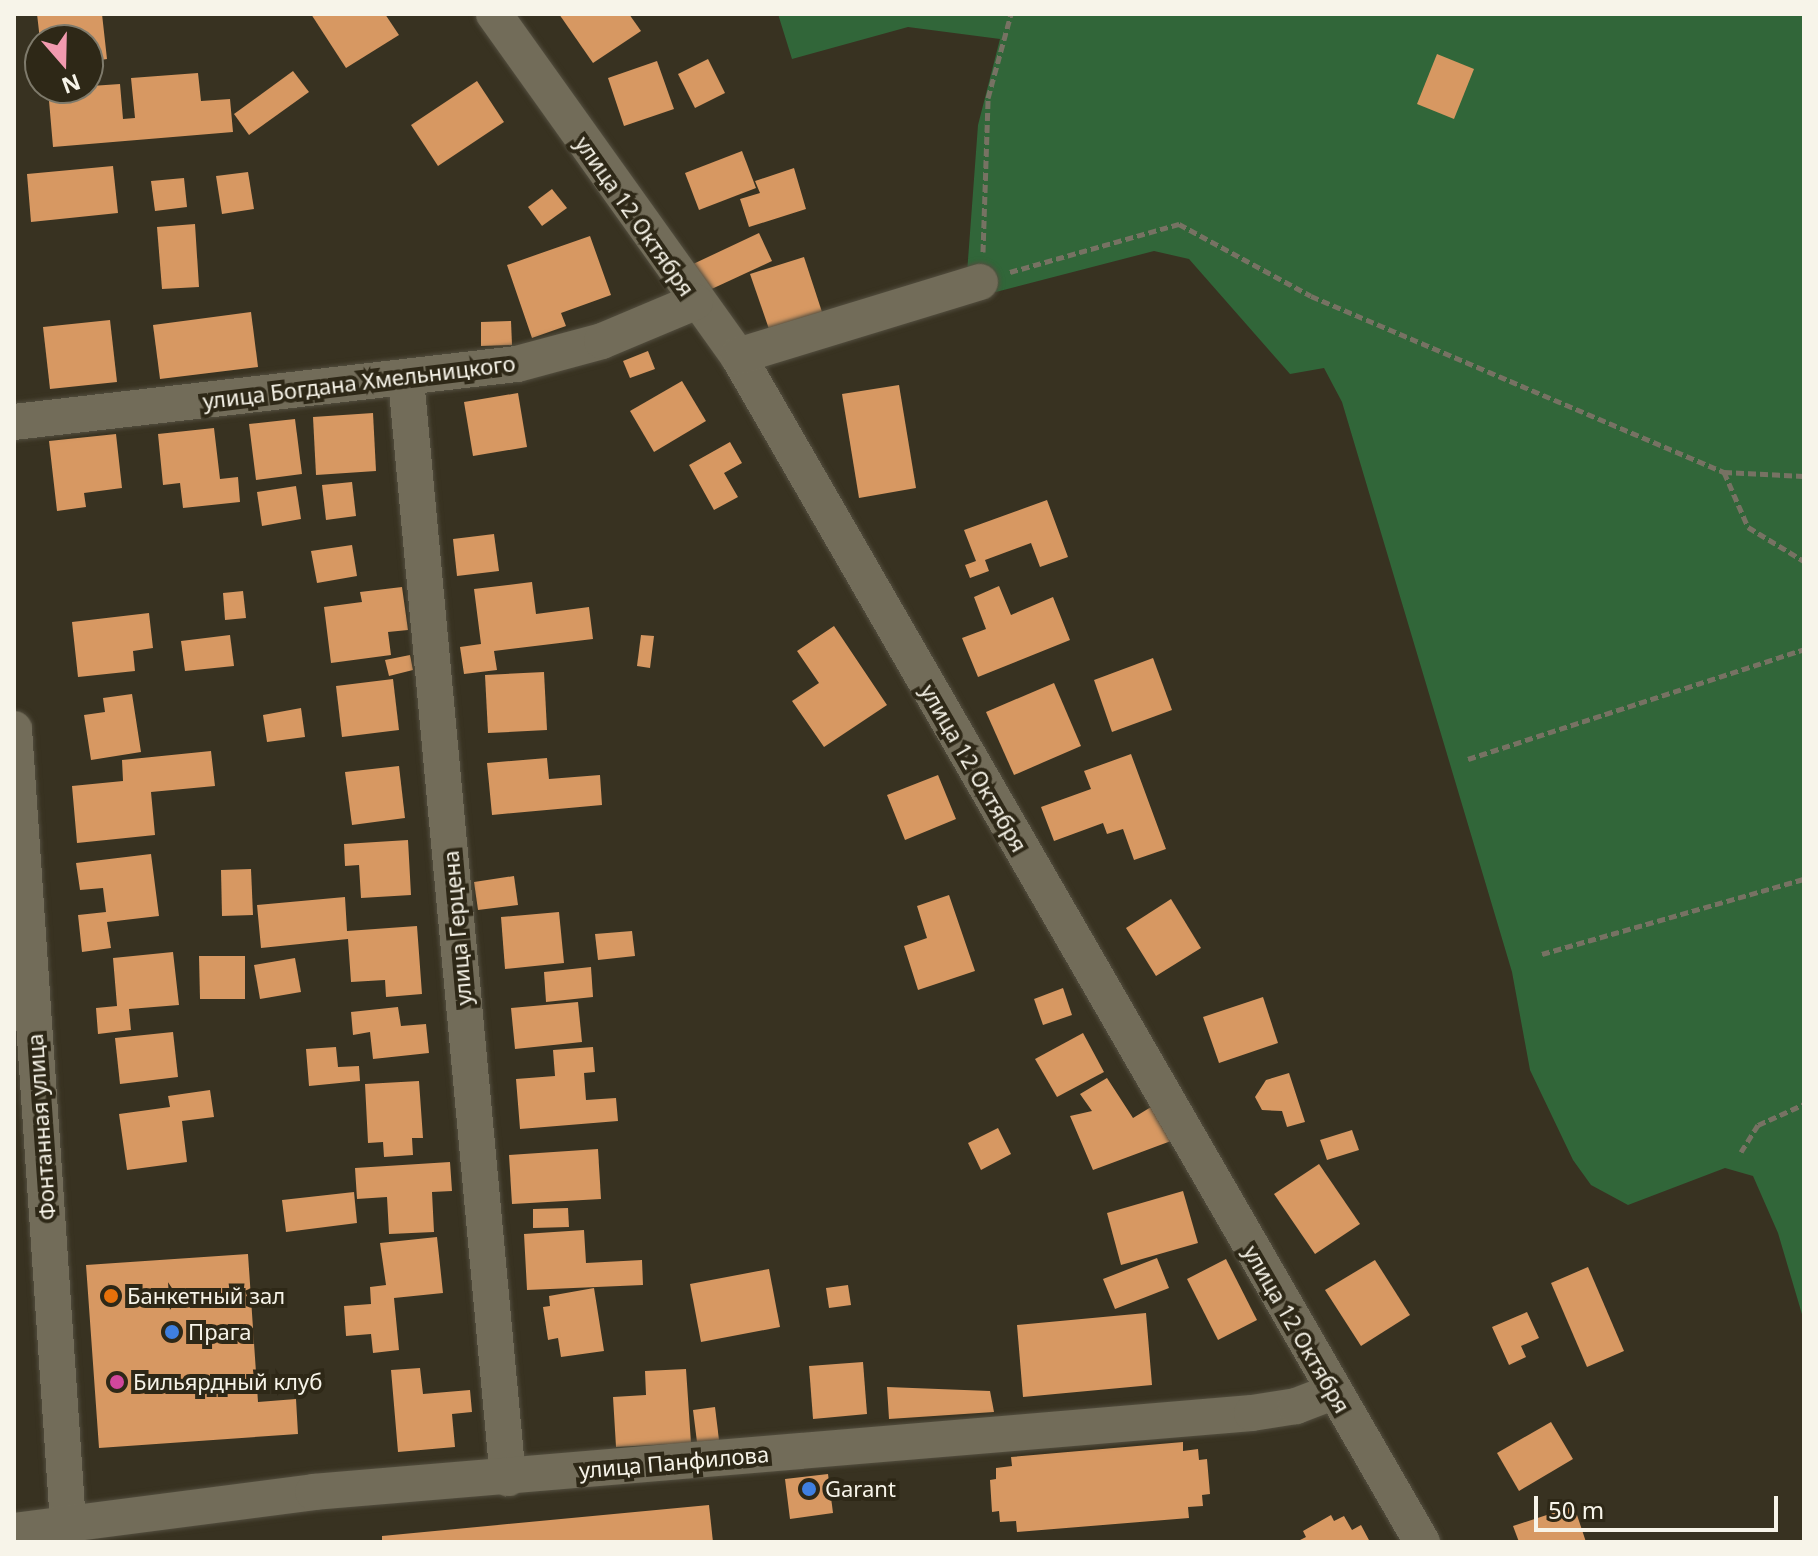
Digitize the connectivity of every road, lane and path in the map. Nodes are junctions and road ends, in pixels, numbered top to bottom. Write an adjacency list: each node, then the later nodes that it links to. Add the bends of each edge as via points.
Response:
1 (494, 14): 4 (street, улица 12 Октября)
2 (1011, 14): 3 (path, via 988,98)
3 (980, 282): 5 (street); 8 (path, via 1179,224 1311,296)
4 (695, 302): 5 (street, улица 12 Октября); 6 (street, улица Богдана Хмельницкого, via 602,341 517,364)
5 (738, 356): 18 (street, улица 12 Октября)
6 (406, 379): 7 (street, улица Богдана Хмельницкого); 19 (street, улица Герцена)
7 (14, 422)
8 (1724, 472): 9 (path); 10 (path, via 1748,527)
9 (1804, 476)
10 (1804, 561)
11 (1804, 649): 13 (path)
12 (14, 729): 20 (street, Фонтанная улица)
13 (1468, 759)
14 (1804, 879): 15 (path)
15 (1542, 954)
16 (1804, 1104): 17 (path, via 1758,1125)
17 (1741, 1152)
18 (1332, 1392): 19 (street, улица Панфилова, via 1296,1406 1252,1413); 22 (street, улица 12 Октября)
19 (508, 1478): 20 (street, улица Панфилова, via 313,1492)
20 (68, 1524): 21 (street, улица Панфилова)
21 (14, 1531)
22 (1422, 1542)

